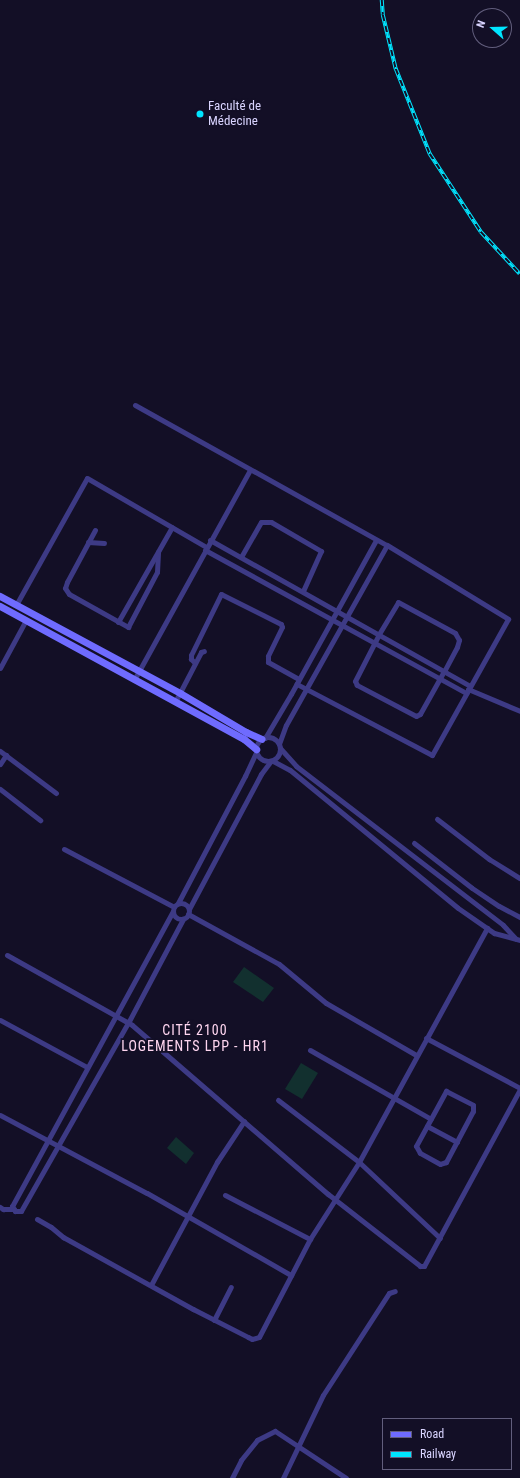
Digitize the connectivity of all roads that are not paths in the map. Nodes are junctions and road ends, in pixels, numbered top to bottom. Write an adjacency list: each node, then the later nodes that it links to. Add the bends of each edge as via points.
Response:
1 (135, 405): 2 (street)
2 (250, 470): 5 (street); 6 (street)
3 (172, 527): 10 (street); 11 (street); 15 (street, via 87,478)
4 (95, 530): 7 (street)
5 (210, 540): 10 (street); 12 (street)
6 (376, 540): 9 (street); 17 (street)
7 (88, 542): 8 (street); 21 (street, via 65,588 69,594)
8 (104, 543)
9 (387, 545): 18 (street); 34 (street, via 508,619)
10 (206, 548): 20 (street); 28 (street)
11 (158, 552): 21 (street); 21 (street, via 158,572 128,627)
12 (241, 557): 13 (street); 13 (street, via 261,522 271,522 321,552)
13 (303, 591): 17 (street)
14 (0, 596): 15 (street)
15 (16, 605): 28 (street)
16 (0, 606): 19 (street)
17 (337, 610): 18 (street); 20 (street)
18 (348, 616): 22 (street); 23 (street)
19 (26, 620): 27 (street); 31 (street)
20 (332, 620): 22 (street); 32 (street)
21 (118, 622)
22 (342, 626): 24 (street); 33 (street)
23 (379, 634): 24 (street); 29 (street); 29 (street, via 396,603 402,602 457,636 459,643)
24 (374, 643): 30 (street); 30 (street, via 355,678 357,685 416,716 420,714)
25 (204, 651): 26 (street)
26 (195, 663): 32 (street, via 190,655 222,594 281,624 268,662); 35 (street)
27 (0, 668)
28 (138, 671): 31 (street); 35 (street)
29 (444, 671): 30 (street); 34 (street)
30 (440, 679): 34 (street)
31 (134, 680): 36 (street)
32 (298, 681): 33 (street); 38 (street)
33 (307, 689): 34 (street, via 432,754); 39 (street, via 286,725)
34 (468, 689): 37 (street)
35 (180, 693): 36 (street); 38 (street, via 246,732)
36 (175, 702): 41 (street, via 244,739)
37 (520, 711)
38 (264, 738): 39 (street, via 273,738); 41 (street, via 258,743)
39 (280, 746): 43 (street, via 279,756); 57 (street, via 296,766)
40 (0, 751): 42 (street)
41 (256, 751): 43 (street, via 260,758); 52 (street, via 249,770)
42 (6, 755): 44 (street); 46 (street)
43 (272, 761): 53 (street, via 261,774); 56 (street, via 290,770 430,886)
44 (0, 764)
45 (0, 789): 48 (street)
46 (56, 793)
47 (437, 819): 51 (street, via 489,859)
48 (40, 820)
49 (414, 843): 54 (street, via 472,888)
50 (64, 850): 52 (street)
51 (520, 878)
52 (175, 907): 53 (street, via 183,903); 55 (street, via 176,916); 59 (street)
53 (189, 911): 55 (street); 64 (street, via 279,964 326,1003)
54 (520, 917)
55 (183, 919): 61 (street)
56 (487, 928): 57 (street, via 500,936); 62 (street)
57 (518, 939)
58 (7, 955): 59 (street)
59 (115, 1016): 61 (street); 65 (street)
60 (0, 1020): 65 (street)
61 (128, 1023): 71 (street); 75 (street)
62 (426, 1038): 64 (street); 66 (street)
63 (310, 1050): 67 (street)
64 (416, 1055): 67 (street)
65 (87, 1067): 73 (street)
66 (520, 1089): 83 (street)
67 (393, 1098): 70 (street); 76 (street)
68 (278, 1100): 76 (street)
69 (0, 1115): 73 (street)
70 (431, 1119): 72 (street); 74 (street, via 446,1091 473,1105 473,1111)
71 (244, 1121): 78 (street); 81 (street, via 217,1162)
72 (427, 1126): 74 (street); 74 (street, via 416,1146 420,1153 440,1164 446,1162)
73 (47, 1140): 75 (street); 80 (street, via 12,1206)
74 (457, 1142)
75 (58, 1146): 80 (street, via 21,1211); 81 (street)
76 (358, 1162): 78 (street); 83 (street)
77 (225, 1195): 84 (street)
78 (336, 1200): 83 (street, via 420,1266 424,1266); 84 (street)
79 (0, 1207): 80 (street)
80 (14, 1209)
81 (187, 1217): 85 (street); 86 (street)
82 (37, 1219): 86 (street, via 63,1237)
83 (440, 1238)
84 (310, 1239): 85 (street)
85 (291, 1275): 89 (street, via 259,1337 252,1339)
86 (150, 1286): 89 (street)
87 (231, 1287): 89 (street)
88 (395, 1291): 90 (street, via 388,1293 323,1395)
89 (214, 1320)
90 (298, 1445): 91 (street); 92 (street, via 275,1431 257,1440 241,1460); 94 (street)
91 (284, 1476): 93 (street)
92 (232, 1478)
93 (290, 1478)
94 (346, 1478)

